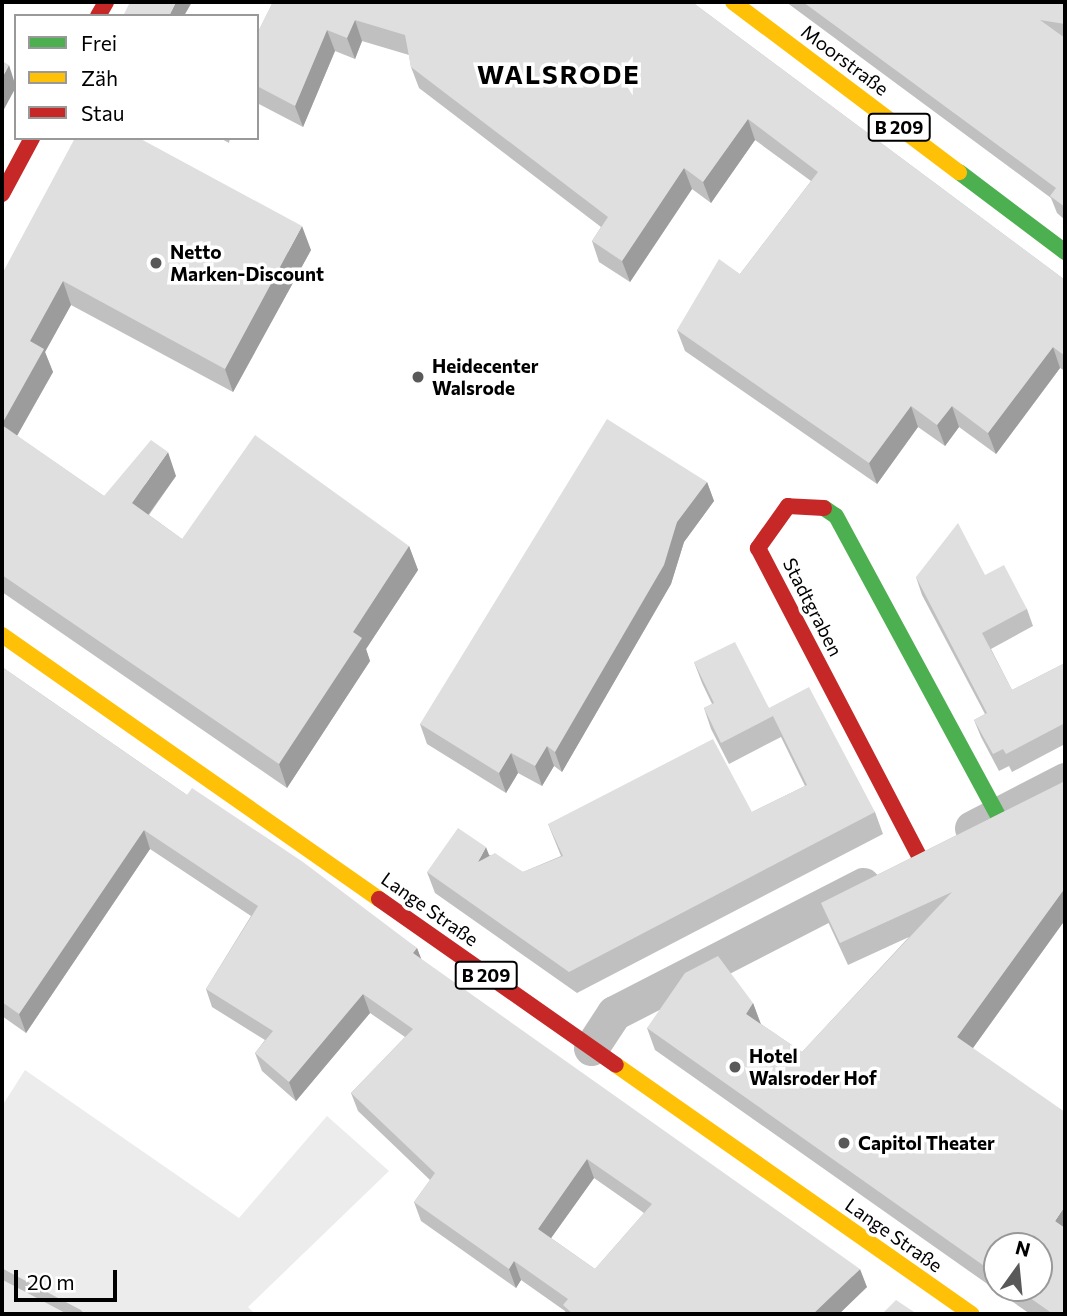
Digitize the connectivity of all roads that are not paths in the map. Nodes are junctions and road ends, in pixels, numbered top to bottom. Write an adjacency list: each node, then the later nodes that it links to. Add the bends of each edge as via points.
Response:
1 (733, 2): 4 (main road, Moorstraße / B 209)
2 (31, 140): 3 (main road)
3 (2, 194)
4 (1065, 252)
5 (2, 635): 9 (main road, Lange Straße / B 209)
6 (1065, 780): 7 (street)
7 (998, 815): 8 (street); 8 (main road, Stadtgraben, via 836,516 817,504 788,506 758,548)
8 (919, 856): 9 (street, via 614,1013)
9 (591, 1048): 10 (main road, Lange Straße / B 209)
10 (971, 1314)

